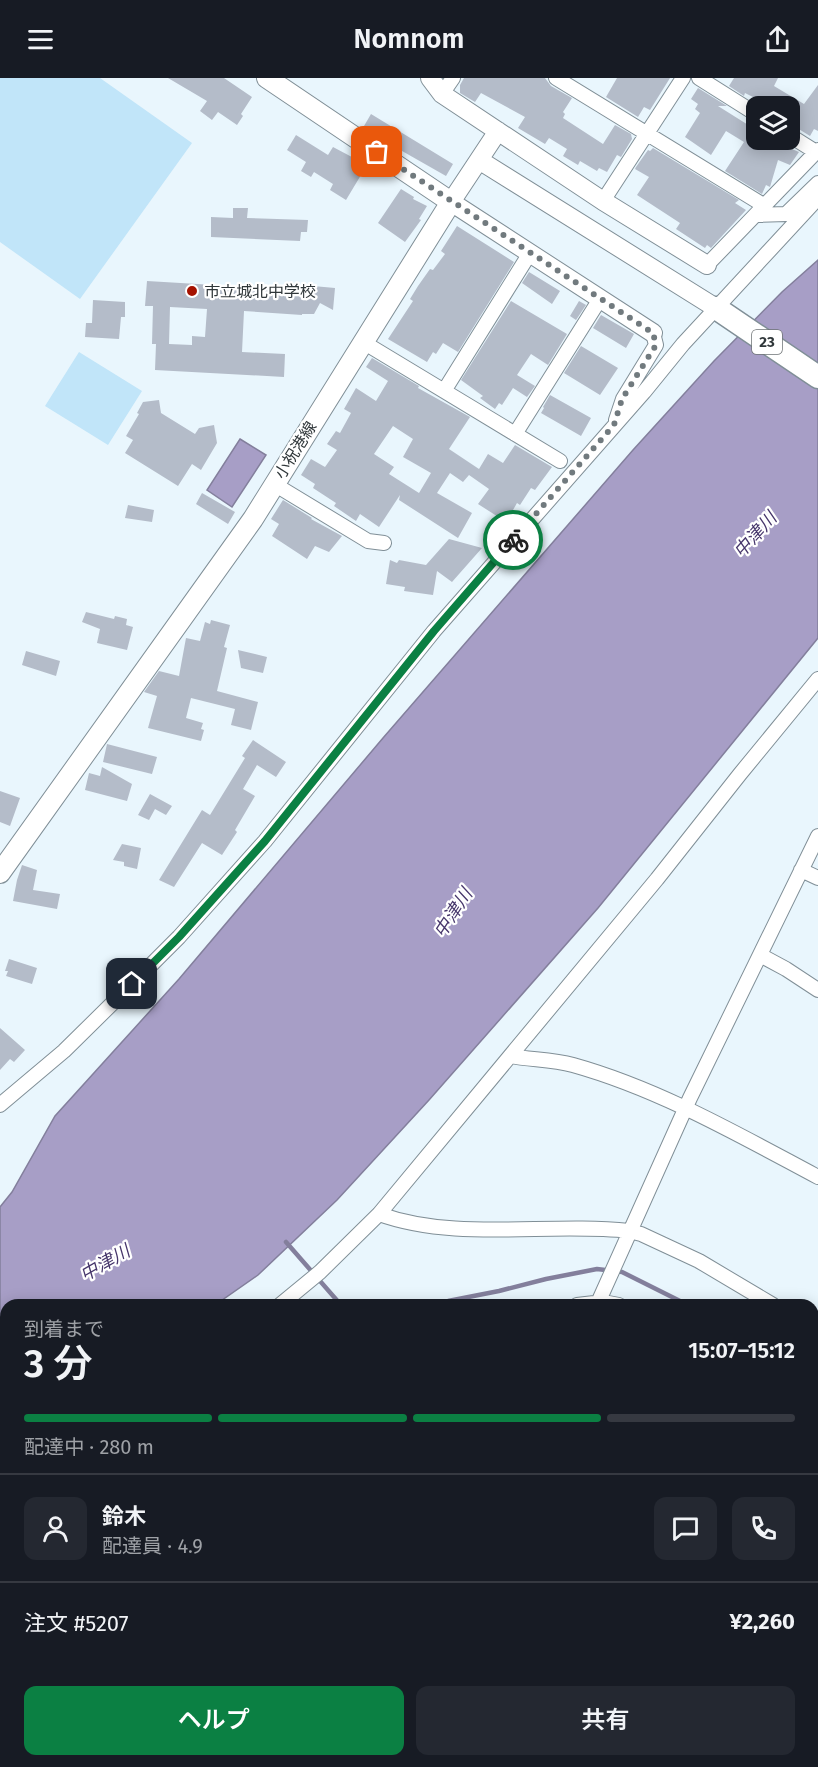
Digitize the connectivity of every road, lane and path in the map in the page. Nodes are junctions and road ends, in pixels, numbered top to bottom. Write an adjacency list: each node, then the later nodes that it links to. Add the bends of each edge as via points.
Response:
1 (267, 78): 17 (main road)
2 (430, 78): 7 (street)
3 (453, 78): 7 (street)
4 (556, 78): 10 (street)
5 (683, 78): 10 (street)
6 (699, 78): 8 (street)
7 (442, 94): 9 (street)
8 (746, 108)
9 (498, 131): 13 (street); 16 (street)
10 (647, 134): 16 (street); 18 (street)
11 (800, 141): 12 (street)
12 (817, 151): 18 (street)
13 (479, 160): 17 (street); 22 (street)
14 (818, 183): 18 (street, via 786,214)
15 (818, 198): 22 (street)
16 (603, 201): 20 (street)
17 (452, 202): 19 (street); 24 (main road, 小祝港線)
18 (760, 210): 20 (street)
19 (530, 253): 21 (street); 26 (street)
20 (707, 265)
21 (600, 299): 23 (street); 28 (street)
22 (716, 308): 25 (main road, 23); 27 (street)
23 (653, 333): 27 (street, via 656,345 622,399)
24 (363, 342): 26 (street); 30 (main road, 小祝港線)
25 (818, 377)
26 (444, 391): 28 (street)
27 (614, 425): 40 (street, via 434,631 265,841 179,937 64,1051)
28 (515, 434): 29 (street)
29 (560, 461)
30 (274, 484): 31 (street, via 368,541); 35 (main road, 小祝港線)
31 (384, 543)
32 (818, 679): 39 (street)
33 (818, 836): 34 (street)
34 (801, 870): 36 (street); 37 (street)
35 (0, 873)
36 (818, 878)
37 (760, 955): 38 (street); 41 (street)
38 (818, 990)
39 (510, 1056): 41 (street, via 573,1065 633,1085); 43 (street)
40 (0, 1104)
41 (685, 1109): 42 (street); 44 (street)
42 (818, 1177)
43 (379, 1214): 44 (street, via 440,1228); 45 (street)
44 (631, 1231): 46 (street); 47 (street, via 699,1261)
45 (287, 1299)
46 (599, 1299)
47 (763, 1299)

